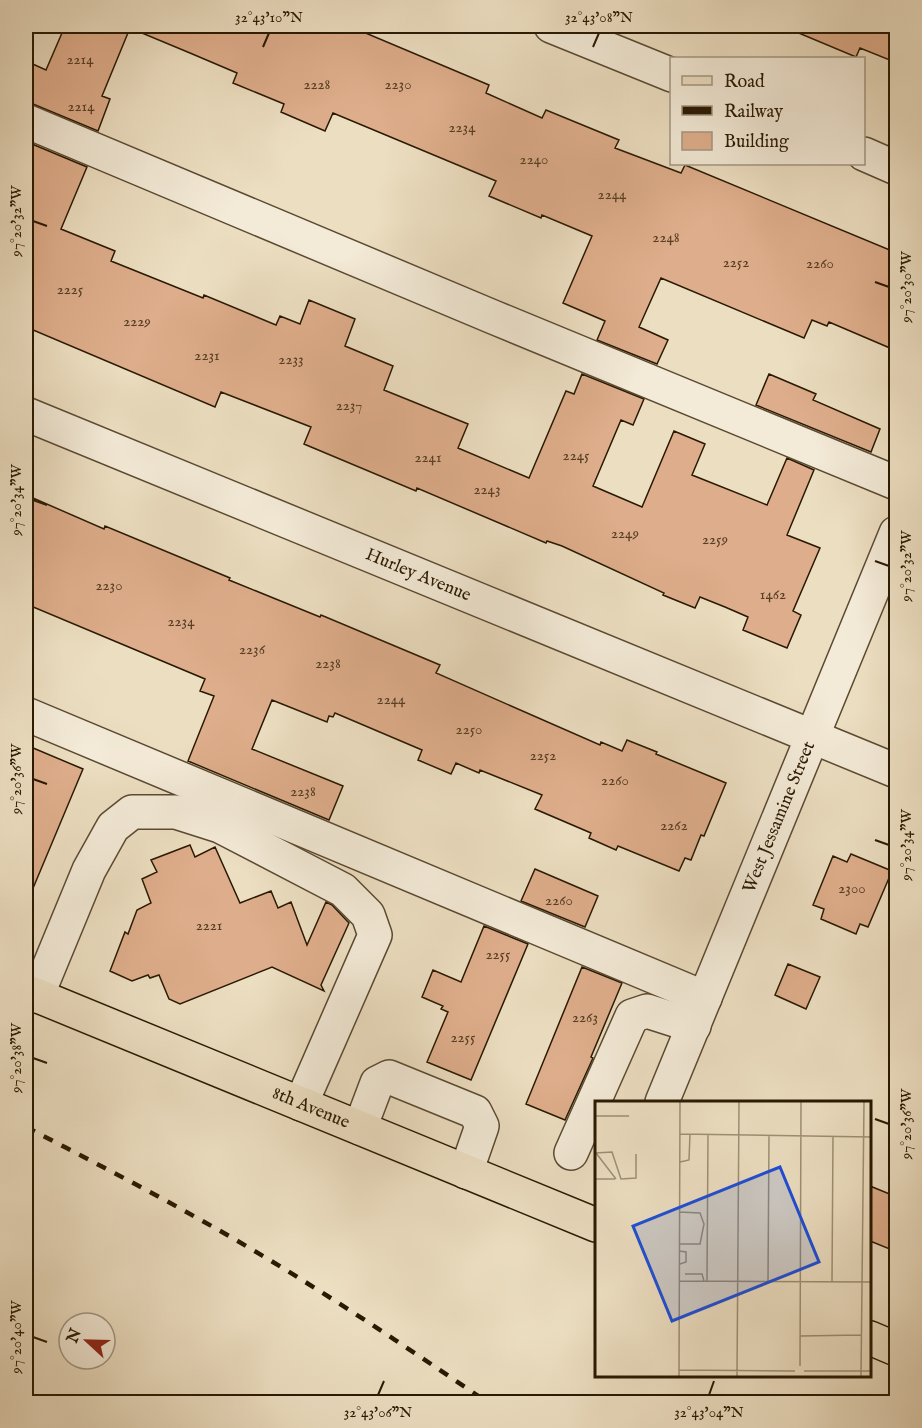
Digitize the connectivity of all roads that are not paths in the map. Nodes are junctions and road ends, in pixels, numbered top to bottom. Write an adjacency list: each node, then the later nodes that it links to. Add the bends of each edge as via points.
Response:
1 (551, 26): 2 (street)
2 (670, 74)
3 (26, 121): 7 (street)
4 (865, 154): 5 (street)
5 (897, 168)
6 (26, 414): 10 (street, Hurley Avenue)
7 (897, 483)
8 (897, 533): 10 (street, West Jessamine Street)
9 (26, 714): 13 (street)
10 (812, 736): 11 (street, Hurley Avenue); 13 (street, West Jessamine Street)
11 (897, 771)
12 (31, 994): 15 (main road, 8th Avenue); 15 (street, via 113,827 132,813 176,812 220,826 343,890 368,915 375,934)
13 (699, 1012): 14 (street, West Jessamine Street); 17 (street, via 647,1011 632,1016)
14 (662, 1101)
15 (301, 1104): 16 (main road, 8th Avenue)
16 (360, 1128): 18 (main road, 8th Avenue); 18 (street, via 377,1083 389,1077 464,1107 475,1112 482,1126)
17 (571, 1153)
18 (466, 1172): 19 (main road, 8th Avenue)
19 (595, 1224)
20 (871, 1338): 21 (main road)
21 (897, 1349)

